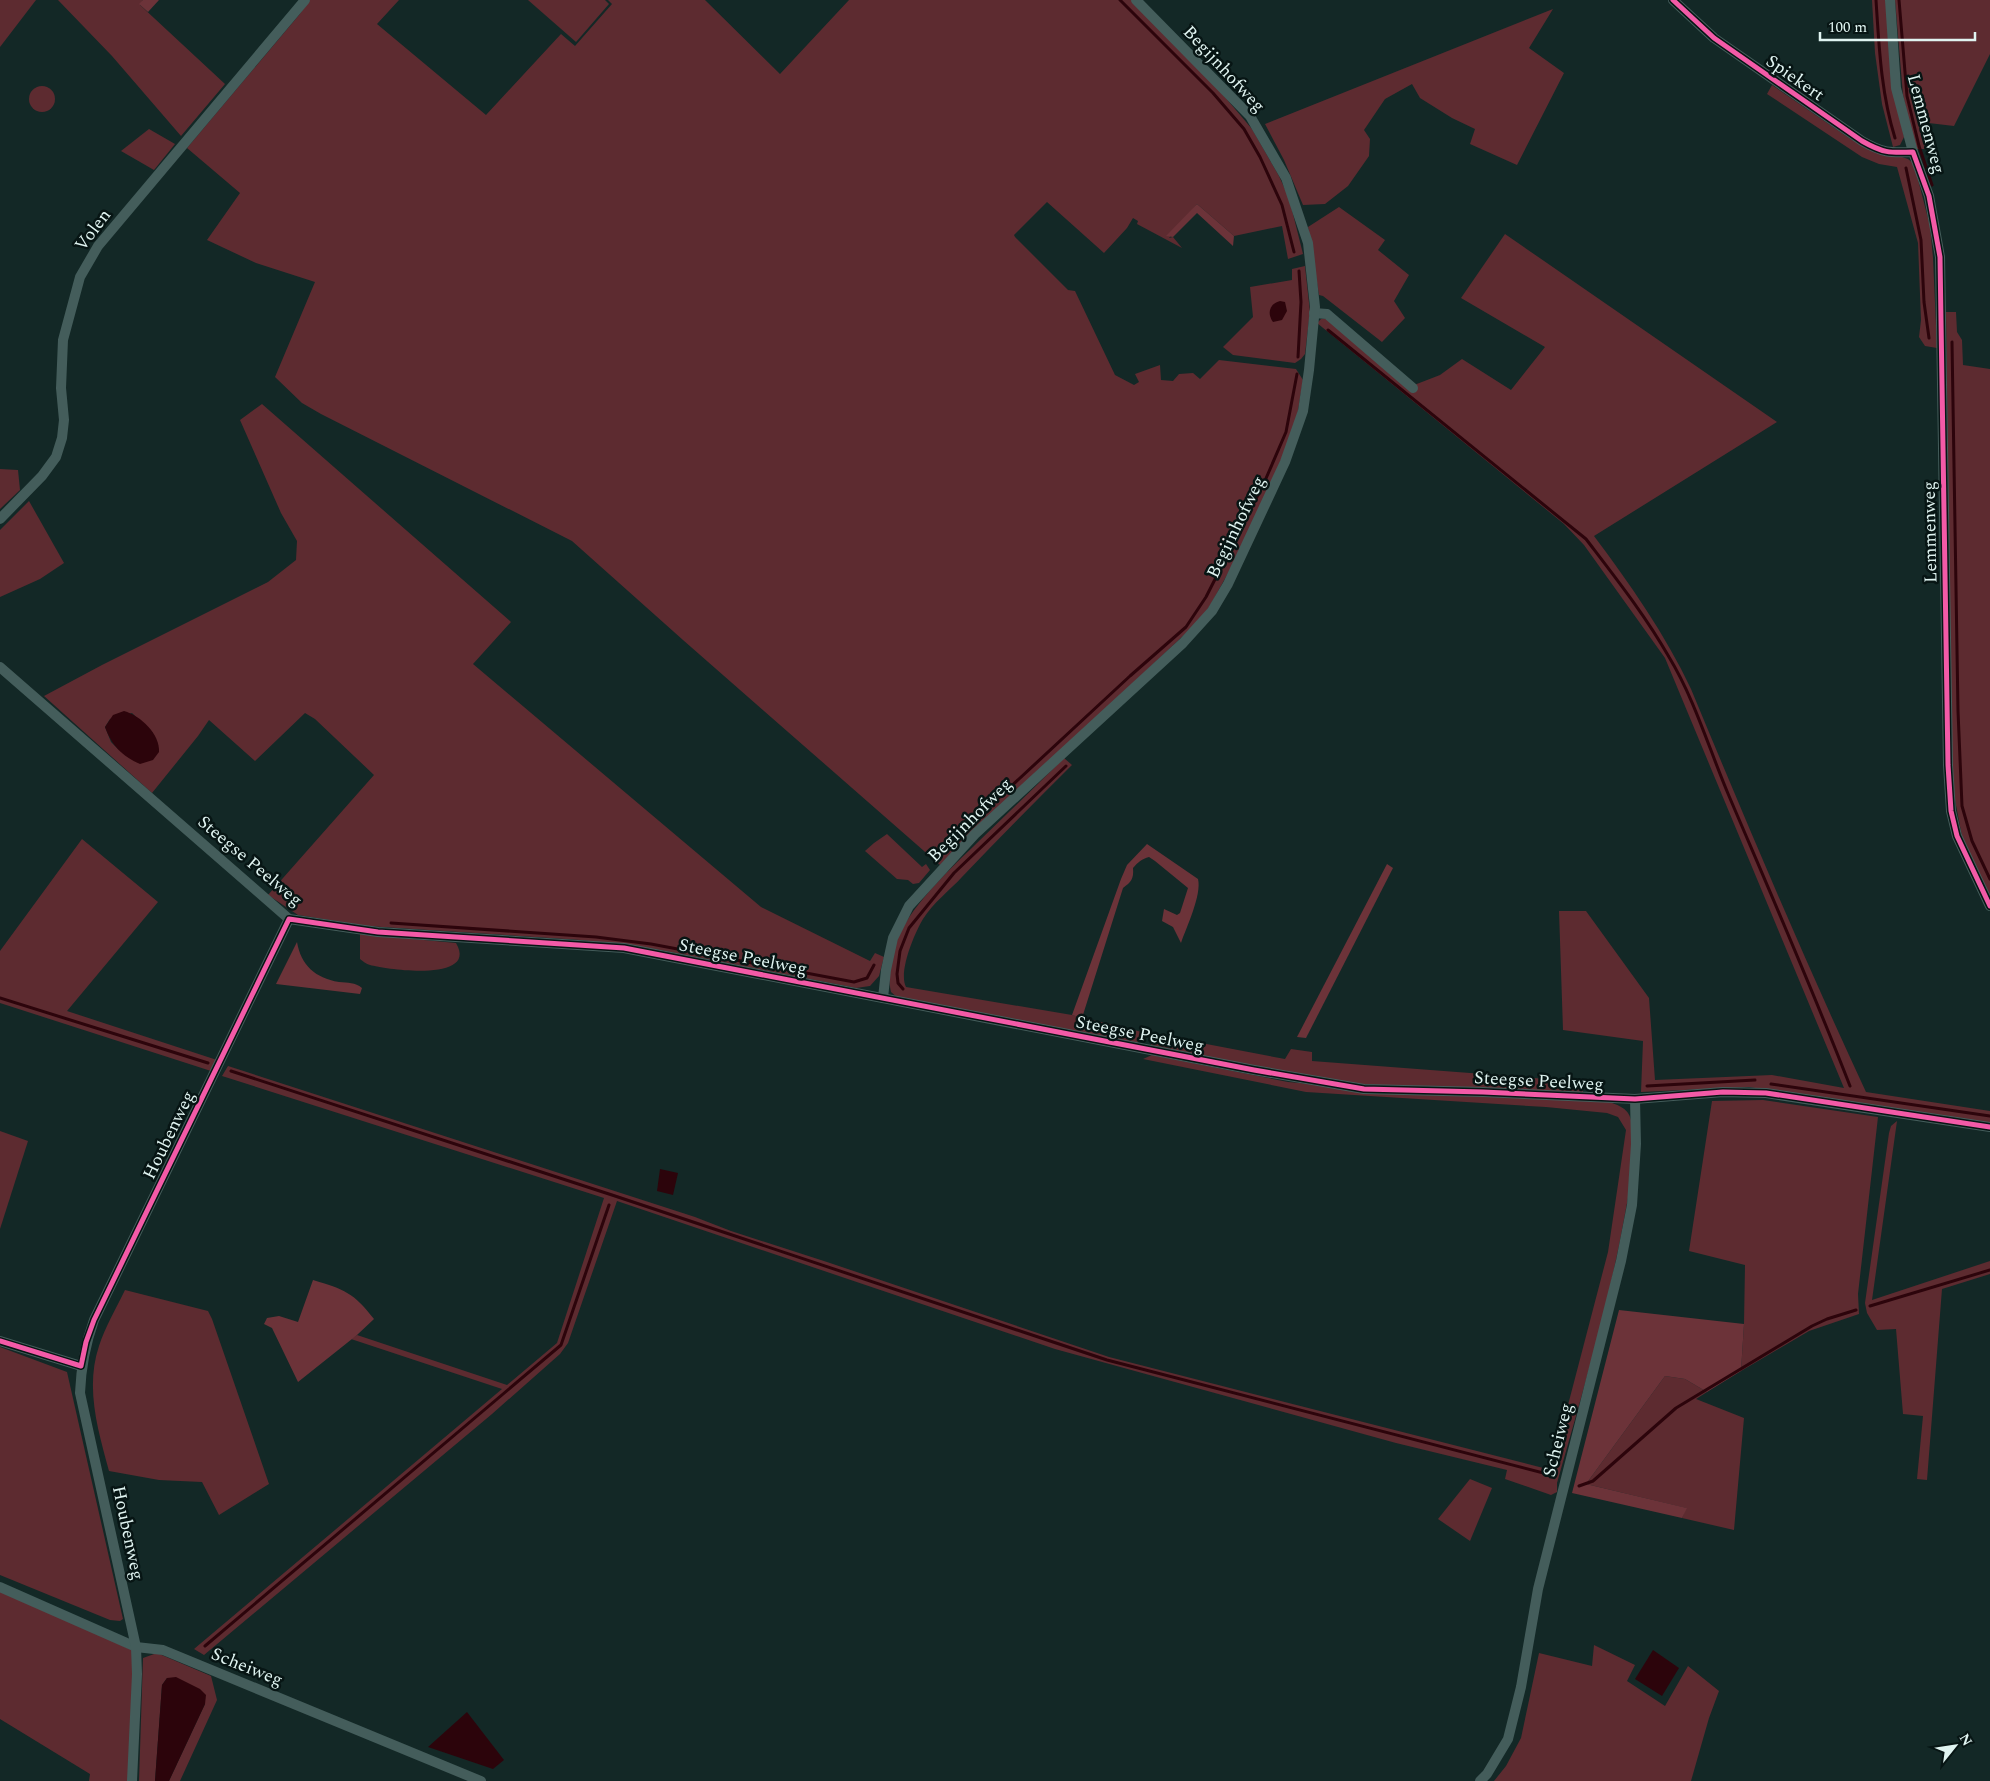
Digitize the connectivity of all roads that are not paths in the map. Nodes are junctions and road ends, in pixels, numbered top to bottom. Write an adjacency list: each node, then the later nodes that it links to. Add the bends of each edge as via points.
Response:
1 (305, 0): 8 (street, Volen, via 98,246 80,277 63,340 61,388 64,420 56,456 42,476)
2 (1136, 0): 6 (street, Begijnhofweg, via 1250,116 1286,178 1308,243)
3 (1673, 0): 5 (street, Spiekert, via 1714,38 1862,141 1888,153)
4 (1890, 0): 5 (street, Lemmenweg, via 1896,88)
5 (1913, 152): 10 (street, Lemmenweg, via 1929,196 1940,257 1951,811 1957,836)
6 (1314, 314): 7 (street, via 1327,314); 12 (street, Begijnhofweg, via 1303,411 1285,462 1212,611 1183,643 976,834 909,906 893,938)
7 (1413, 388)
8 (0, 519)
9 (0, 667): 11 (street, Steegse Peelweg)
10 (1990, 906)
11 (290, 919): 12 (street, Steegse Peelweg, via 378,932 624,948); 16 (street, Houbenweg, via 94,1320)
12 (883, 998): 13 (street, Steegse Peelweg, via 1364,1089)
13 (1635, 1099): 14 (street, Steegse Peelweg, via 1723,1092 1766,1093); 21 (street, Scheiweg, via 1632,1205 1621,1262 1538,1589 1521,1687 1508,1739)
14 (1990, 1127)
15 (0, 1341): 16 (street)
16 (81, 1366): 18 (street, Houbenweg, via 80,1393)
17 (0, 1587): 18 (street, Scheiweg)
18 (136, 1648): 19 (street, Houbenweg); 20 (street, Scheiweg, via 163,1650)
19 (132, 1781)
20 (481, 1781)
21 (1480, 1781)

